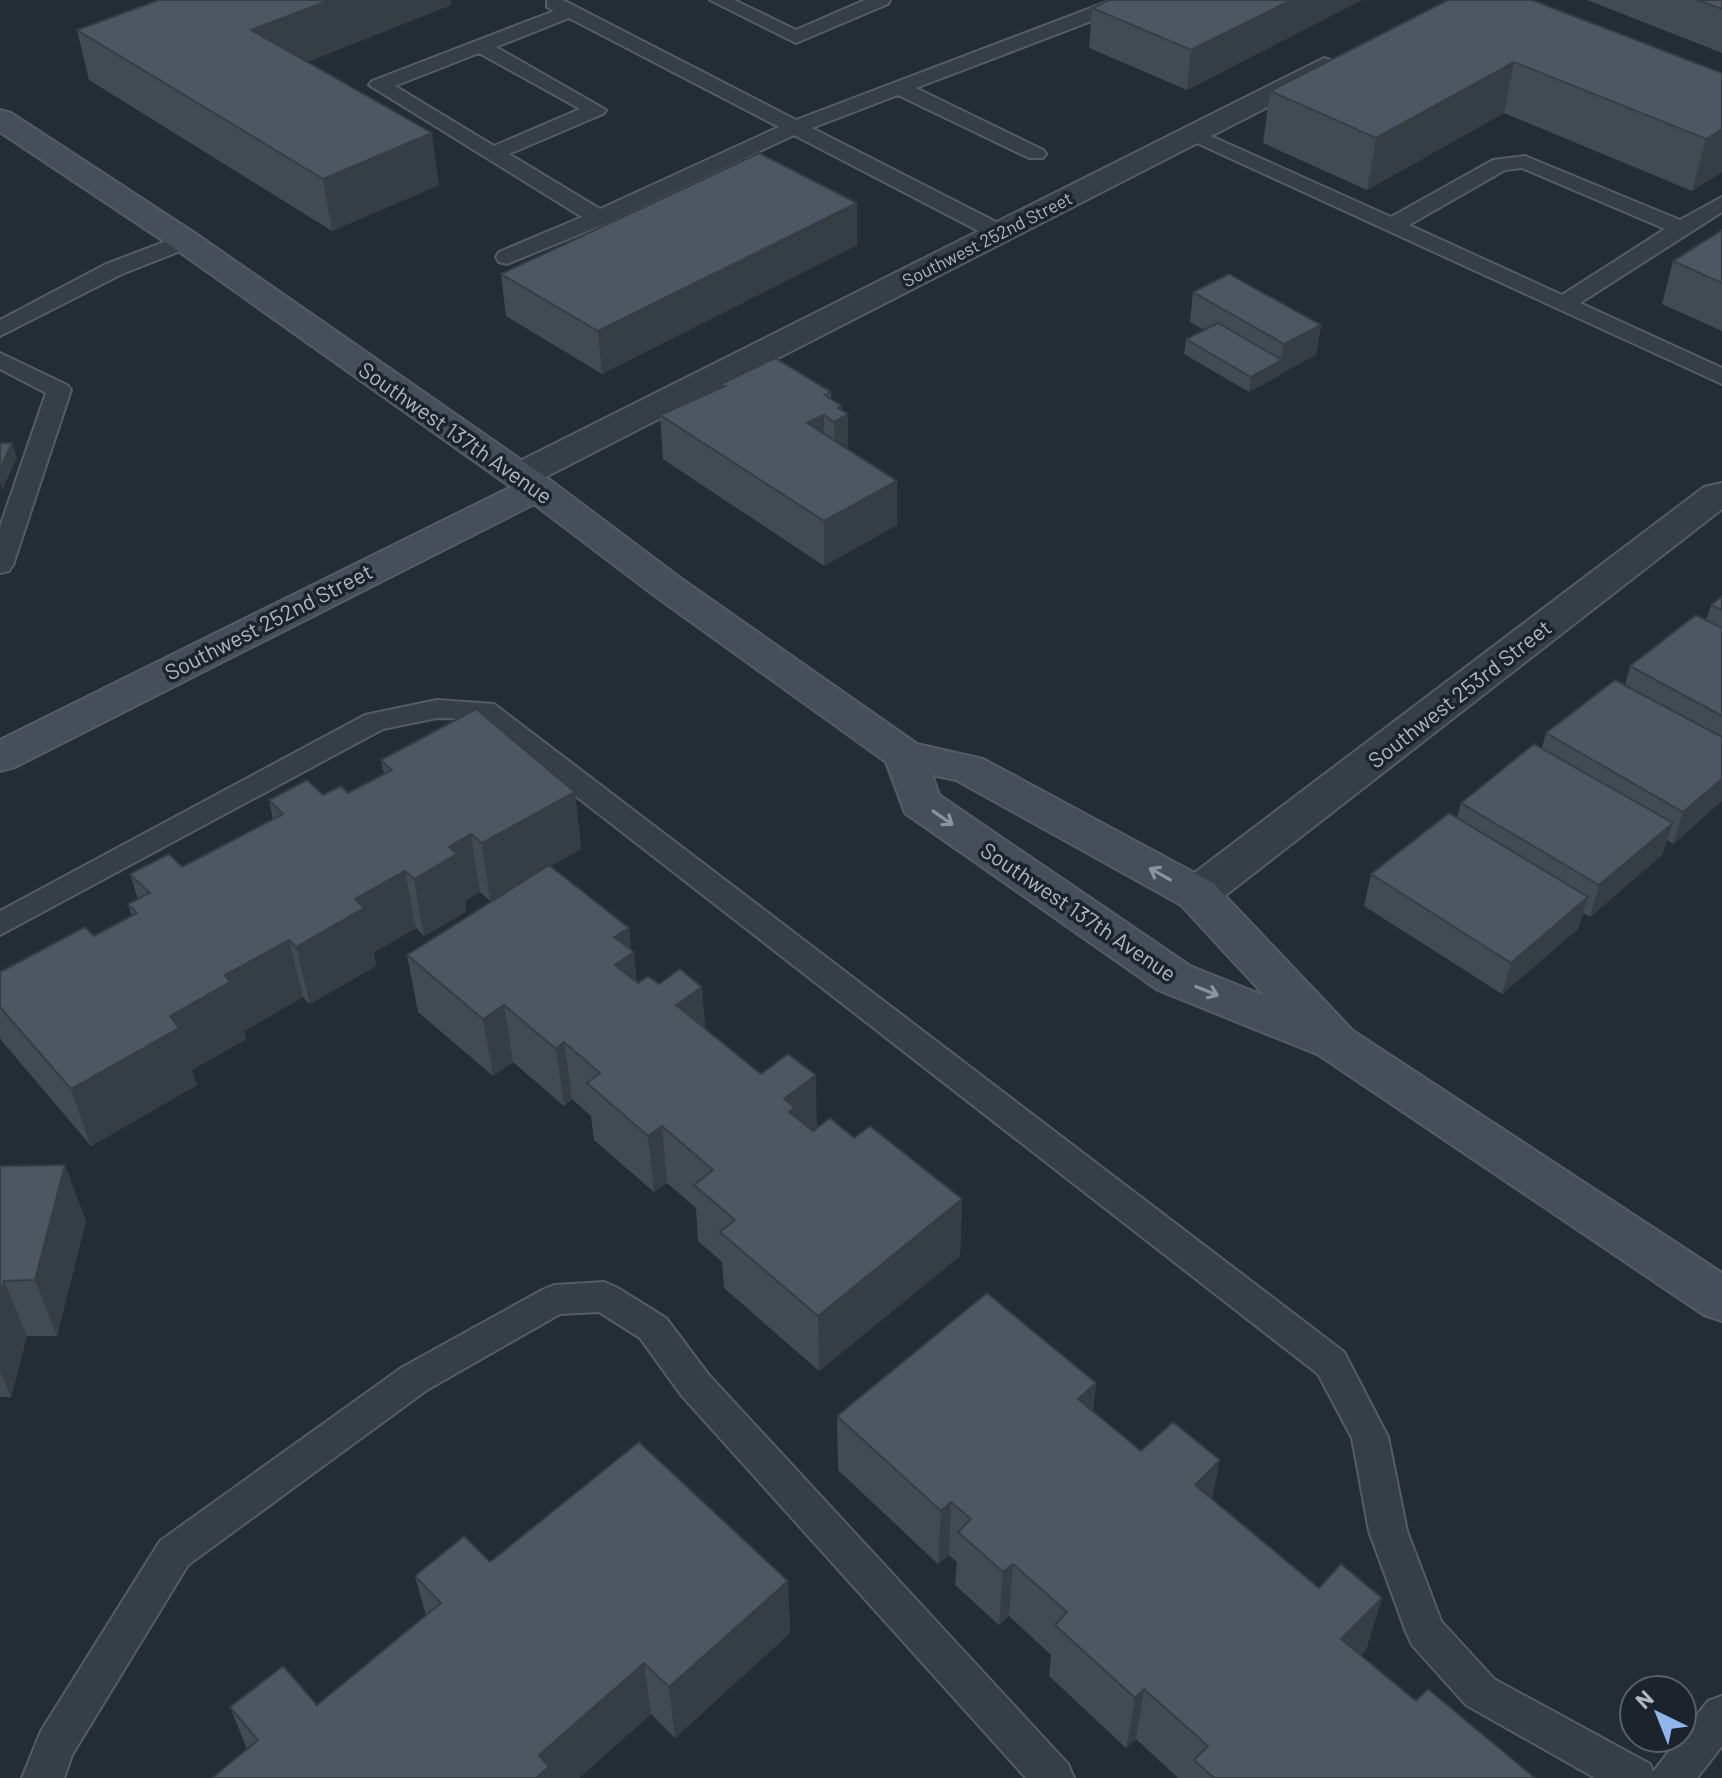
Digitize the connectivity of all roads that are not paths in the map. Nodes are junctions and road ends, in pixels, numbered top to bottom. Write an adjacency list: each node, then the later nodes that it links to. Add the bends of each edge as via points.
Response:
1 (548, 0): 5 (lane)
2 (719, 0): 3 (lane, via 796,37)
3 (881, 0)
4 (1129, 0): 8 (lane)
5 (570, 11): 6 (lane); 10 (lane)
6 (480, 46): 12 (lane, via 379,85); 12 (lane, via 596,110)
7 (1344, 56): 11 (street, Southwest 252nd Street)
8 (900, 88): 10 (lane); 13 (lane)
9 (0, 119): 19 (main road, Southwest 137th Avenue)
10 (795, 127): 15 (lane); 18 (lane)
11 (1193, 134): 16 (lane); 18 (street, Southwest 252nd Street)
12 (494, 153): 15 (lane)
13 (1036, 154)
14 (1722, 203): 17 (lane)
15 (599, 218): 20 (lane)
16 (1393, 225): 17 (lane, via 1500,164 1525,162); 21 (lane)
17 (1681, 228): 21 (lane)
18 (1000, 233): 25 (street, Southwest 252nd Street)
19 (185, 241): 22 (lane, via 109,271); 25 (main road, Southwest 137th Avenue)
20 (507, 257)
21 (1563, 304): 24 (lane)
22 (0, 329)
23 (0, 360): 27 (lane, via 59,390)
24 (1722, 377)
25 (528, 482): 28 (main road, Southwest 137th Avenue); 29 (main road, Southwest 252nd Street)
26 (1722, 494): 30 (street, Southwest 253rd Street)
27 (0, 565)
28 (904, 755): 30 (main road, Southwest 137th Avenue, one-way to 28, via 968,769); 32 (main road, Southwest 137th Avenue, one-way to 32, via 920,803 1174,978)
29 (0, 757)
30 (1197, 894): 32 (main road, Southwest 137th Avenue)
31 (0, 924): 37 (lane, via 375,721 437,709 484,710 1331,1363 1370,1437 1388,1531 1426,1632 1480,1692)
32 (1336, 1043): 33 (main road, Southwest 137th Avenue)
33 (1722, 1300)
34 (1722, 1715): 38 (lane)
35 (43, 1778): 36 (lane, via 55,1745 174,1553 414,1379 554,1300 604,1297 653,1328 695,1385)
36 (1053, 1778)
37 (1635, 1778)
38 (1671, 1778)

